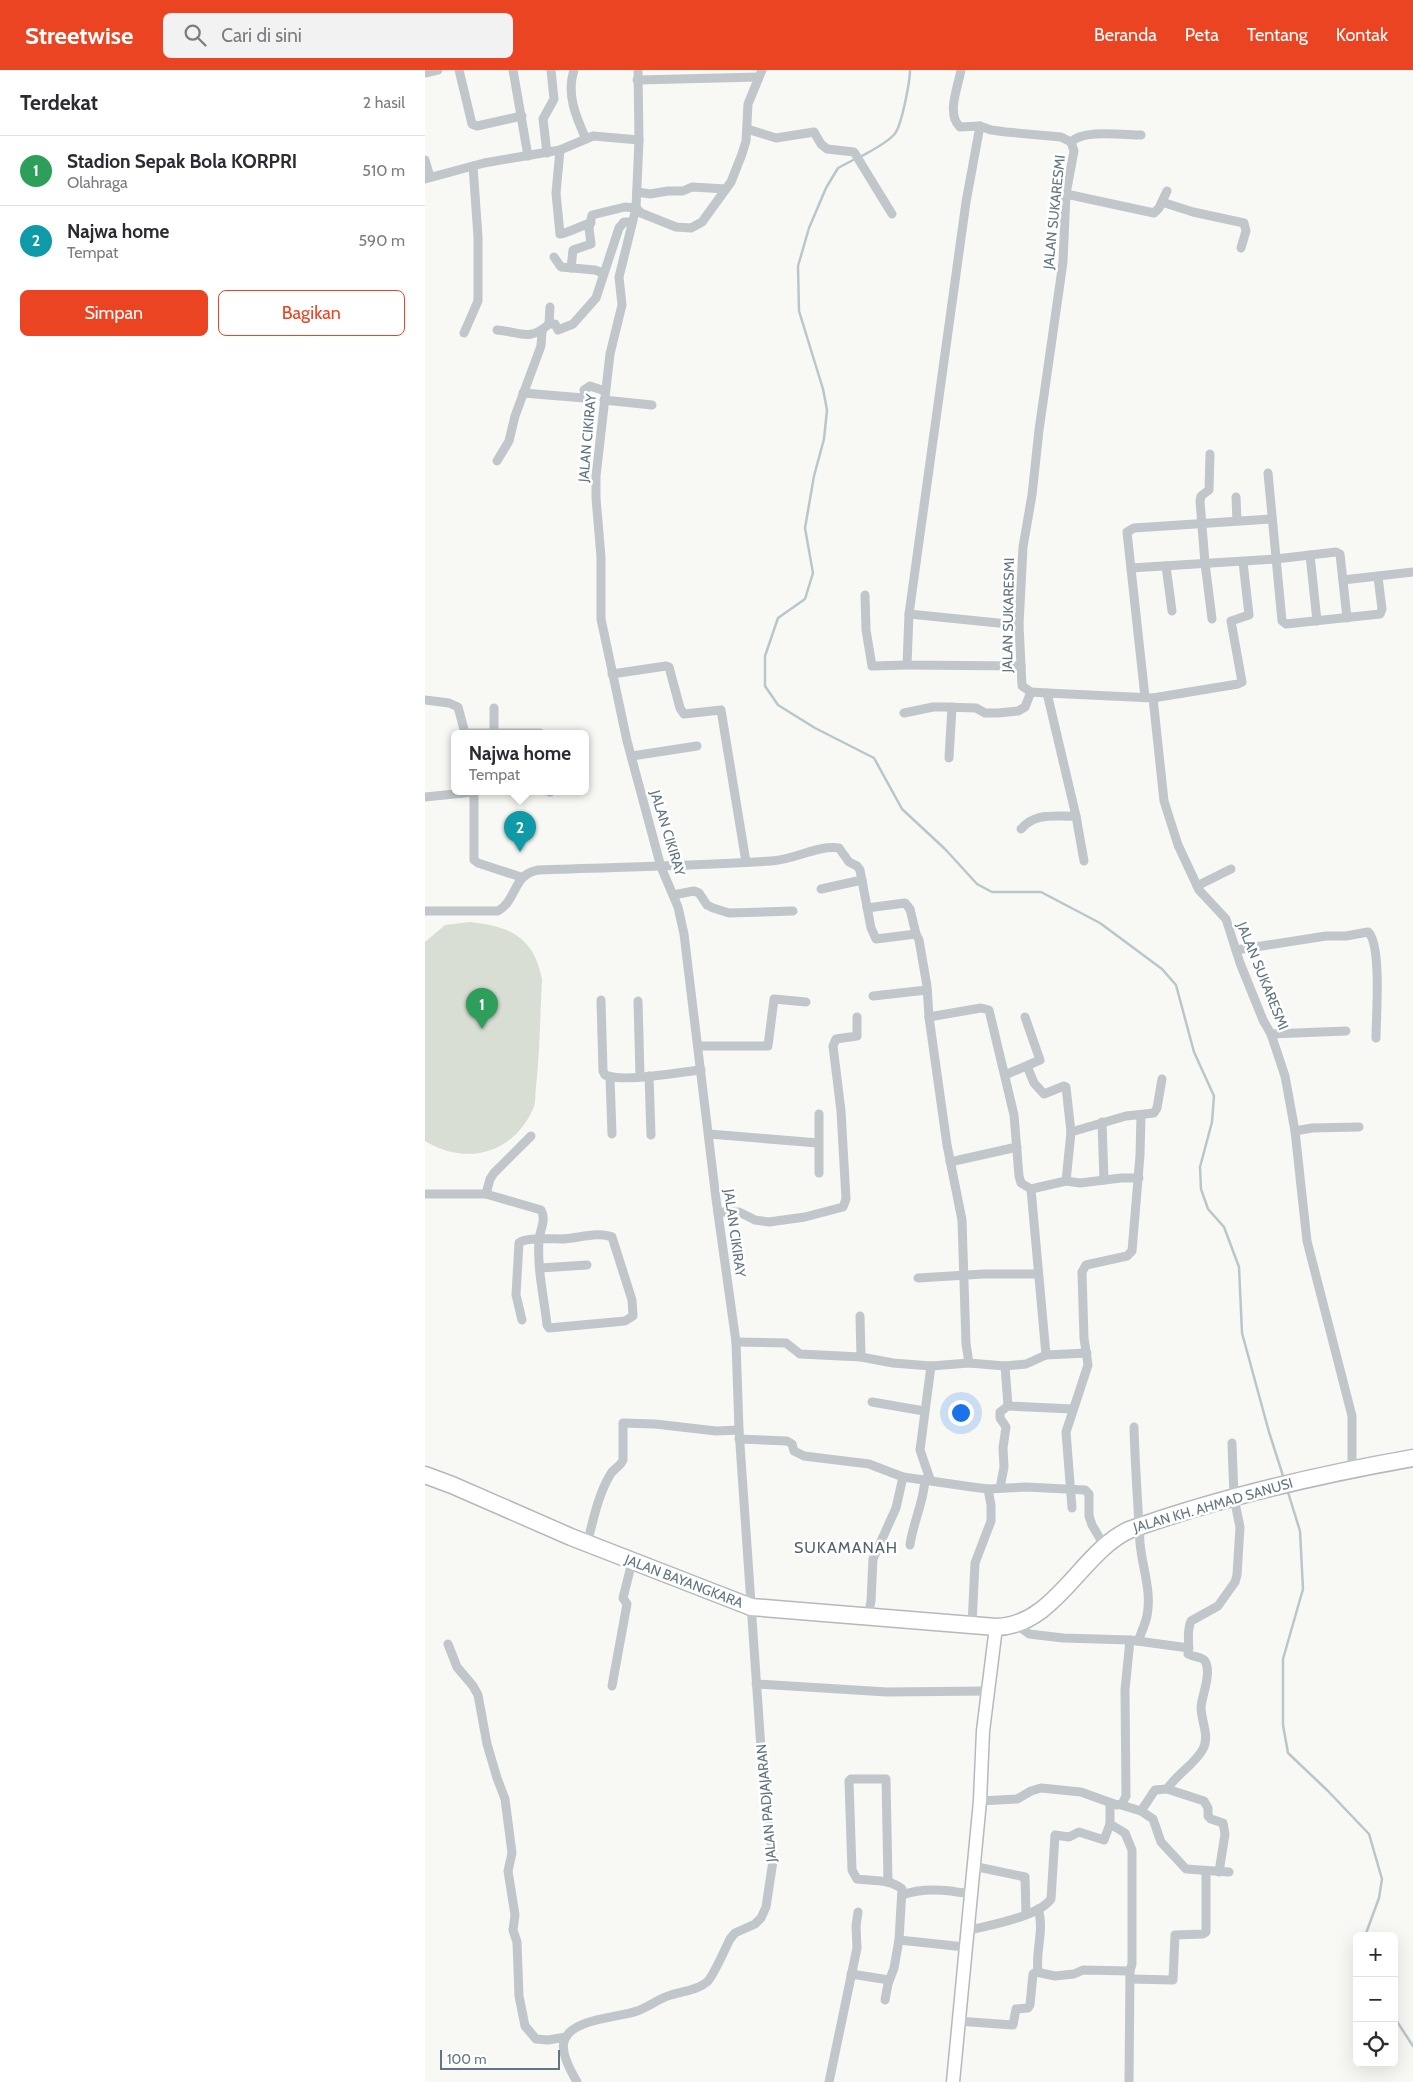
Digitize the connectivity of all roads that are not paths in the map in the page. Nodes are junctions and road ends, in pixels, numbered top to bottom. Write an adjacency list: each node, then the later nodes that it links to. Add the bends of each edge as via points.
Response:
1 (438, 70): 7 (street)
2 (459, 70): 10 (street, via 472,124 477,126)
3 (513, 70): 10 (street)
4 (551, 70): 18 (street, via 554,99 543,119)
5 (574, 70): 14 (street, via 570,87 575,116)
6 (961, 70): 11 (street, JALAN SUKARESMI, via 954,119 963,128)
7 (425, 73)
8 (761, 73): 9 (street); 12 (street, via 748,104)
9 (637, 75): 15 (street, JALAN CIKIRAY)
10 (522, 116): 19 (street)
11 (980, 126): 16 (street, JALAN SUKARESMI, via 1061,137); 60 (street, via 972,158)
12 (747, 129): 23 (street, via 742,154); 28 (street, via 775,138 815,132 827,149 856,153)
13 (1141, 135): 16 (street, via 1091,134)
14 (586, 139): 15 (street, via 603,136); 17 (street)
15 (639, 140): 25 (street, JALAN CIKIRAY)
16 (1071, 142): 26 (street, JALAN SUKARESMI, via 1074,154)
17 (560, 150): 18 (street); 30 (street, via 556,193 560,234)
18 (547, 153): 19 (street)
19 (528, 156): 21 (street)
20 (425, 160): 22 (street)
21 (473, 166): 22 (street); 38 (street, via 479,236 478,301)
22 (427, 178)
23 (726, 189): 25 (street, via 691,187 685,191); 29 (street, via 702,222 691,228 676,228 641,213)
24 (1167, 191): 27 (street)
25 (637, 192): 29 (street, JALAN CIKIRAY)
26 (1066, 194): 27 (street, via 1154,212); 64 (street, JALAN SUKARESMI, via 1063,262 1023,547)
27 (1162, 202): 31 (street, via 1244,223 1246,231)
28 (892, 214)
29 (634, 215): 30 (street, via 625,207 591,216); 34 (street, via 619,228); 40 (street, JALAN CIKIRAY, via 619,277 621,305)
30 (591, 223): 33 (street, via 591,244 573,250)
31 (1241, 248)
32 (554, 257): 33 (street, via 559,266)
33 (571, 268): 34 (street)
34 (603, 273): 36 (street, via 596,298 589,308 569,327)
35 (550, 307): 36 (street)
36 (551, 327): 37 (street, via 530,335); 39 (street)
37 (497, 330)
38 (464, 333)
39 (523, 392): 40 (street, via 584,398 586,388 593,387); 43 (street, via 509,441)
40 (604, 395): 41 (street); 67 (street, JALAN CIKIRAY, via 596,498 601,557 601,619)
41 (651, 405)
42 (1210, 454): 48 (street, via 1209,490 1201,498)
43 (497, 461)
44 (1268, 473): 46 (street)
45 (1236, 497): 47 (street)
46 (1271, 519): 47 (street, JALAN SUKARESMI); 50 (street)
47 (1237, 521): 48 (street, JALAN SUKARESMI)
48 (1203, 524): 52 (street); 54 (street, JALAN SUKARESMI, via 1131,529 1127,534)
49 (1310, 555): 50 (street); 57 (street, via 1339,552); 63 (street)
50 (1276, 559): 51 (street); 63 (street, via 1282,621 1285,624)
51 (1243, 562): 52 (street); 70 (street, via 1249,616 1231,621 1242,682)
52 (1205, 563): 53 (street); 62 (street)
53 (1166, 566): 54 (street); 59 (street)
54 (1131, 568): 70 (street, JALAN SUKARESMI)
55 (1413, 572): 56 (street)
56 (1378, 577): 57 (street); 61 (street, via 1382,613)
57 (1343, 580): 61 (street)
58 (865, 595): 65 (street, via 872,666)
59 (1172, 611)
60 (909, 614): 64 (street); 65 (street)
61 (1347, 618): 63 (street)
62 (1212, 619)
63 (1317, 621)
64 (1019, 625): 66 (street, JALAN SUKARESMI)
65 (907, 665): 66 (street)
66 (1021, 666): 68 (street, JALAN SUKARESMI, via 1022,686)
67 (612, 674): 78 (street, JALAN CIKIRAY); 86 (street, via 666,666 684,714 721,710)
68 (1031, 692): 69 (street); 72 (street, via 1027,705 1018,711 986,713 978,708)
69 (1047, 693): 70 (street); 83 (street)
70 (1149, 697): 91 (street, JALAN SUKARESMI, via 1165,810)
71 (425, 700): 75 (street, via 458,707)
72 (953, 707): 74 (street); 79 (street)
73 (493, 708): 76 (street)
74 (904, 713)
75 (464, 730)
76 (494, 730)
77 (697, 746): 78 (street)
78 (631, 756): 87 (street, JALAN CIKIRAY)
79 (949, 758)
80 (451, 794): 82 (street)
81 (474, 795): 89 (street, via 474,860)
82 (425, 797)
83 (1075, 816): 84 (street, via 1035,817); 85 (street)
84 (1021, 829)
85 (1084, 861)
86 (746, 862): 87 (street); 90 (street, via 774,861 839,848 849,862 859,868)
87 (661, 867): 89 (street, via 538,870); 93 (street, JALAN CIKIRAY)
88 (1231, 870): 91 (street)
89 (521, 877): 95 (street, via 505,906 498,911)
90 (862, 880): 92 (street); 94 (street)
91 (1197, 886): 98 (street, JALAN SUKARESMI, via 1225,919)
92 (821, 889)
93 (673, 895): 96 (street, via 694,891 713,908 729,913); 110 (street, JALAN CIKIRAY, via 684,934)
94 (867, 908): 97 (street, via 905,903 910,909); 97 (street, via 876,939)
95 (425, 911)
96 (793, 911)
97 (916, 934): 99 (street)
98 (1236, 950): 108 (street, JALAN SUKARESMI); 109 (street, via 1368,932 1375,946 1379,991)
99 (927, 990): 100 (street); 106 (street)
100 (873, 996)
101 (601, 1000): 115 (street, via 603,1071)
102 (637, 1000): 114 (street)
103 (806, 1002): 110 (street, via 774,1000 768,1046)
104 (1025, 1016): 111 (street, via 1040,1057 1038,1062)
105 (857, 1017): 137 (street, via 857,1036 836,1039 833,1046 841,1111 846,1199 843,1207 769,1222 755,1220 739,1212)
106 (929, 1017): 113 (street, via 987,1008 994,1024); 129 (street)
107 (1346, 1032): 108 (street)
108 (1271, 1034): 121 (street, JALAN SUKARESMI, via 1285,1076)
109 (1376, 1038)
110 (698, 1046): 112 (street, JALAN CIKIRAY)
111 (1027, 1066): 113 (street); 122 (street, via 1044,1094 1066,1087)
112 (701, 1070): 114 (street); 124 (street, JALAN CIKIRAY)
113 (1005, 1075): 128 (street)
114 (644, 1076): 115 (street); 126 (street)
115 (610, 1077): 123 (street)
116 (1161, 1079): 118 (street, via 1156,1111)
117 (819, 1114): 127 (street)
118 (1141, 1115): 119 (street); 131 (street)
119 (1102, 1122): 122 (street); 132 (street)
120 (1359, 1126): 121 (street)
121 (1295, 1131): 161 (street, JALAN SUKARESMI, via 1307,1241 1352,1416)
122 (1071, 1132): 133 (street)
123 (612, 1134)
124 (709, 1134): 127 (street); 137 (street, JALAN CIKIRAY)
125 (531, 1136): 136 (street, via 494,1173)
126 (651, 1136)
127 (818, 1143): 130 (street)
128 (1017, 1147): 129 (street); 134 (street, via 1020,1179)
129 (950, 1162): 142 (street, via 962,1220)
130 (819, 1173)
131 (1139, 1178): 132 (street); 147 (street, via 1132,1251 1127,1256 1086,1265 1082,1270)
132 (1104, 1180): 133 (street)
133 (1066, 1182): 134 (street)
134 (1031, 1189): 141 (street)
135 (425, 1194): 136 (street)
136 (486, 1194): 138 (street, via 541,1210 544,1219)
137 (718, 1212): 146 (street, JALAN CIKIRAY)
138 (539, 1240): 140 (street); 140 (street, via 612,1237 632,1300 633,1316 625,1321 549,1328); 145 (street, via 523,1239 519,1243 516,1295)
139 (587, 1265): 140 (street)
140 (540, 1268)
141 (1039, 1274): 142 (street); 148 (street)
142 (963, 1276): 143 (street); 150 (street)
143 (918, 1278)
144 (860, 1316): 149 (street)
145 (522, 1320)
146 (736, 1342): 149 (street, via 786,1343 800,1354); 158 (street, JALAN CIKIRAY)
147 (1087, 1353): 148 (street); 155 (street, via 1088,1365)
148 (1046, 1355): 152 (street, via 1026,1364)
149 (861, 1357): 151 (street)
150 (969, 1363): 151 (street); 152 (street)
151 (931, 1366): 156 (street)
152 (1005, 1366): 154 (street)
153 (872, 1402): 156 (street)
154 (1008, 1406): 155 (street); 165 (street, via 1000,1412 1005,1427)
155 (1072, 1409): 167 (street, via 1066,1432)
156 (924, 1411): 164 (street, via 920,1450)
157 (1134, 1427): 170 (street)
158 (739, 1435): 163 (street, via 787,1442 804,1456 869,1464); 171 (street, via 623,1423 623,1460 610,1474 597,1504); 175 (street, JALAN CIKIRAY)
159 (1232, 1444): 168 (street)
160 (1413, 1458): 161 (highway, JALAN KH. AHMAD SANUSI)
161 (1352, 1469): 168 (highway, JALAN KH. AHMAD SANUSI)
162 (425, 1475): 171 (highway, JALAN BAYANGKARA)
163 (903, 1477): 164 (street); 176 (street, via 896,1508 873,1559)
164 (927, 1479): 166 (street); 172 (street)
165 (1000, 1488): 166 (street); 167 (street)
166 (988, 1489): 177 (street, via 991,1521 975,1562)
167 (1071, 1490): 169 (street); 173 (street, via 1087,1492 1092,1525)
168 (1234, 1498): 170 (highway, JALAN KH. AHMAD SANUSI); 182 (street, via 1240,1527 1235,1582 1218,1606 1191,1621)
169 (1072, 1508)
170 (1139, 1526): 173 (highway, JALAN KH. AHMAD SANUSI, via 1121,1533); 180 (street, via 1148,1604 1147,1617)
171 (587, 1544): 174 (highway, JALAN BAYANGKARA)
172 (910, 1545)
173 (1105, 1547): 178 (highway, JALAN KH. AHMAD SANUSI, via 1042,1608)
174 (632, 1562): 175 (highway, JALAN BAYANGKARA); 184 (street, via 623,1598 627,1604)
175 (751, 1607): 176 (highway, JALAN BAYANGKARA); 183 (street, JALAN PADJAJARAN)
176 (868, 1617): 177 (highway, JALAN BAYANGKARA)
177 (972, 1625): 179 (highway, JALAN BAYANGKARA)
178 (1017, 1625): 179 (highway, JALAN BAYANGKARA); 180 (street, via 1029,1634)
179 (996, 1628): 185 (street)
180 (1134, 1641): 182 (street); 189 (street, via 1125,1690 1126,1796)
181 (448, 1644): 211 (street, via 457,1666 478,1695 487,1744 505,1799 512,1853 508,1870 515,1915 513,1930 525,2026 536,2039)
182 (1189, 1648): 186 (street, via 1190,1655 1206,1664 1207,1685 1201,1711 1205,1742 1200,1753)
183 (756, 1684): 185 (street, via 887,1692); 211 (street, JALAN PADJAJARAN, via 773,1862 766,1907 761,1918 730,1939 710,1980 669,1995 639,2011 588,2022)
184 (612, 1686)
185 (988, 1690): 187 (street)
186 (1167, 1789): 190 (street, via 1155,1790); 194 (street, via 1204,1801 1208,1816 1223,1822 1225,1834)
187 (980, 1800): 188 (street, via 1017,1799 1041,1788 1081,1792); 192 (street)
188 (1110, 1803): 189 (street); 191 (street)
189 (1121, 1805): 190 (street)
190 (1141, 1811): 193 (street, via 1153,1819 1161,1842 1186,1869)
191 (1110, 1824): 199 (street, via 1104,1840 1079,1832 1069,1837 1055,1835 1051,1899); 207 (street, via 1125,1833 1132,1850)
192 (973, 1866): 197 (street); 201 (street, via 1025,1877)
193 (1206, 1871): 194 (street); 207 (street, via 1206,1932 1175,1935 1173,1980)
194 (1219, 1872): 195 (street)
195 (1229, 1872)
196 (888, 1882): 196 (street, via 857,1879 852,1874 851,1778 886,1779); 198 (street, via 900,1887)
197 (971, 1892): 198 (street, via 923,1890); 202 (street)
198 (902, 1895): 203 (street)
199 (1038, 1910): 201 (street); 205 (street, via 1041,1932)
200 (858, 1912): 206 (street, via 857,1948)
201 (1026, 1914): 202 (street)
202 (966, 1931): 204 (street)
203 (899, 1940): 204 (street); 208 (street)
204 (965, 1947): 210 (street)
205 (1038, 1972): 207 (street, via 1055,1976 1084,1970); 210 (street, via 1033,1974 1029,2006 1016,2009 1013,2025)
206 (851, 1974): 208 (street); 213 (street)
207 (1130, 1975): 215 (street)
208 (889, 1980): 209 (street)
209 (885, 2000)
210 (957, 2021): 214 (street)
211 (565, 2037): 212 (street, via 566,2059)
212 (577, 2082)
213 (829, 2082)
214 (953, 2082)
215 (1129, 2082)

